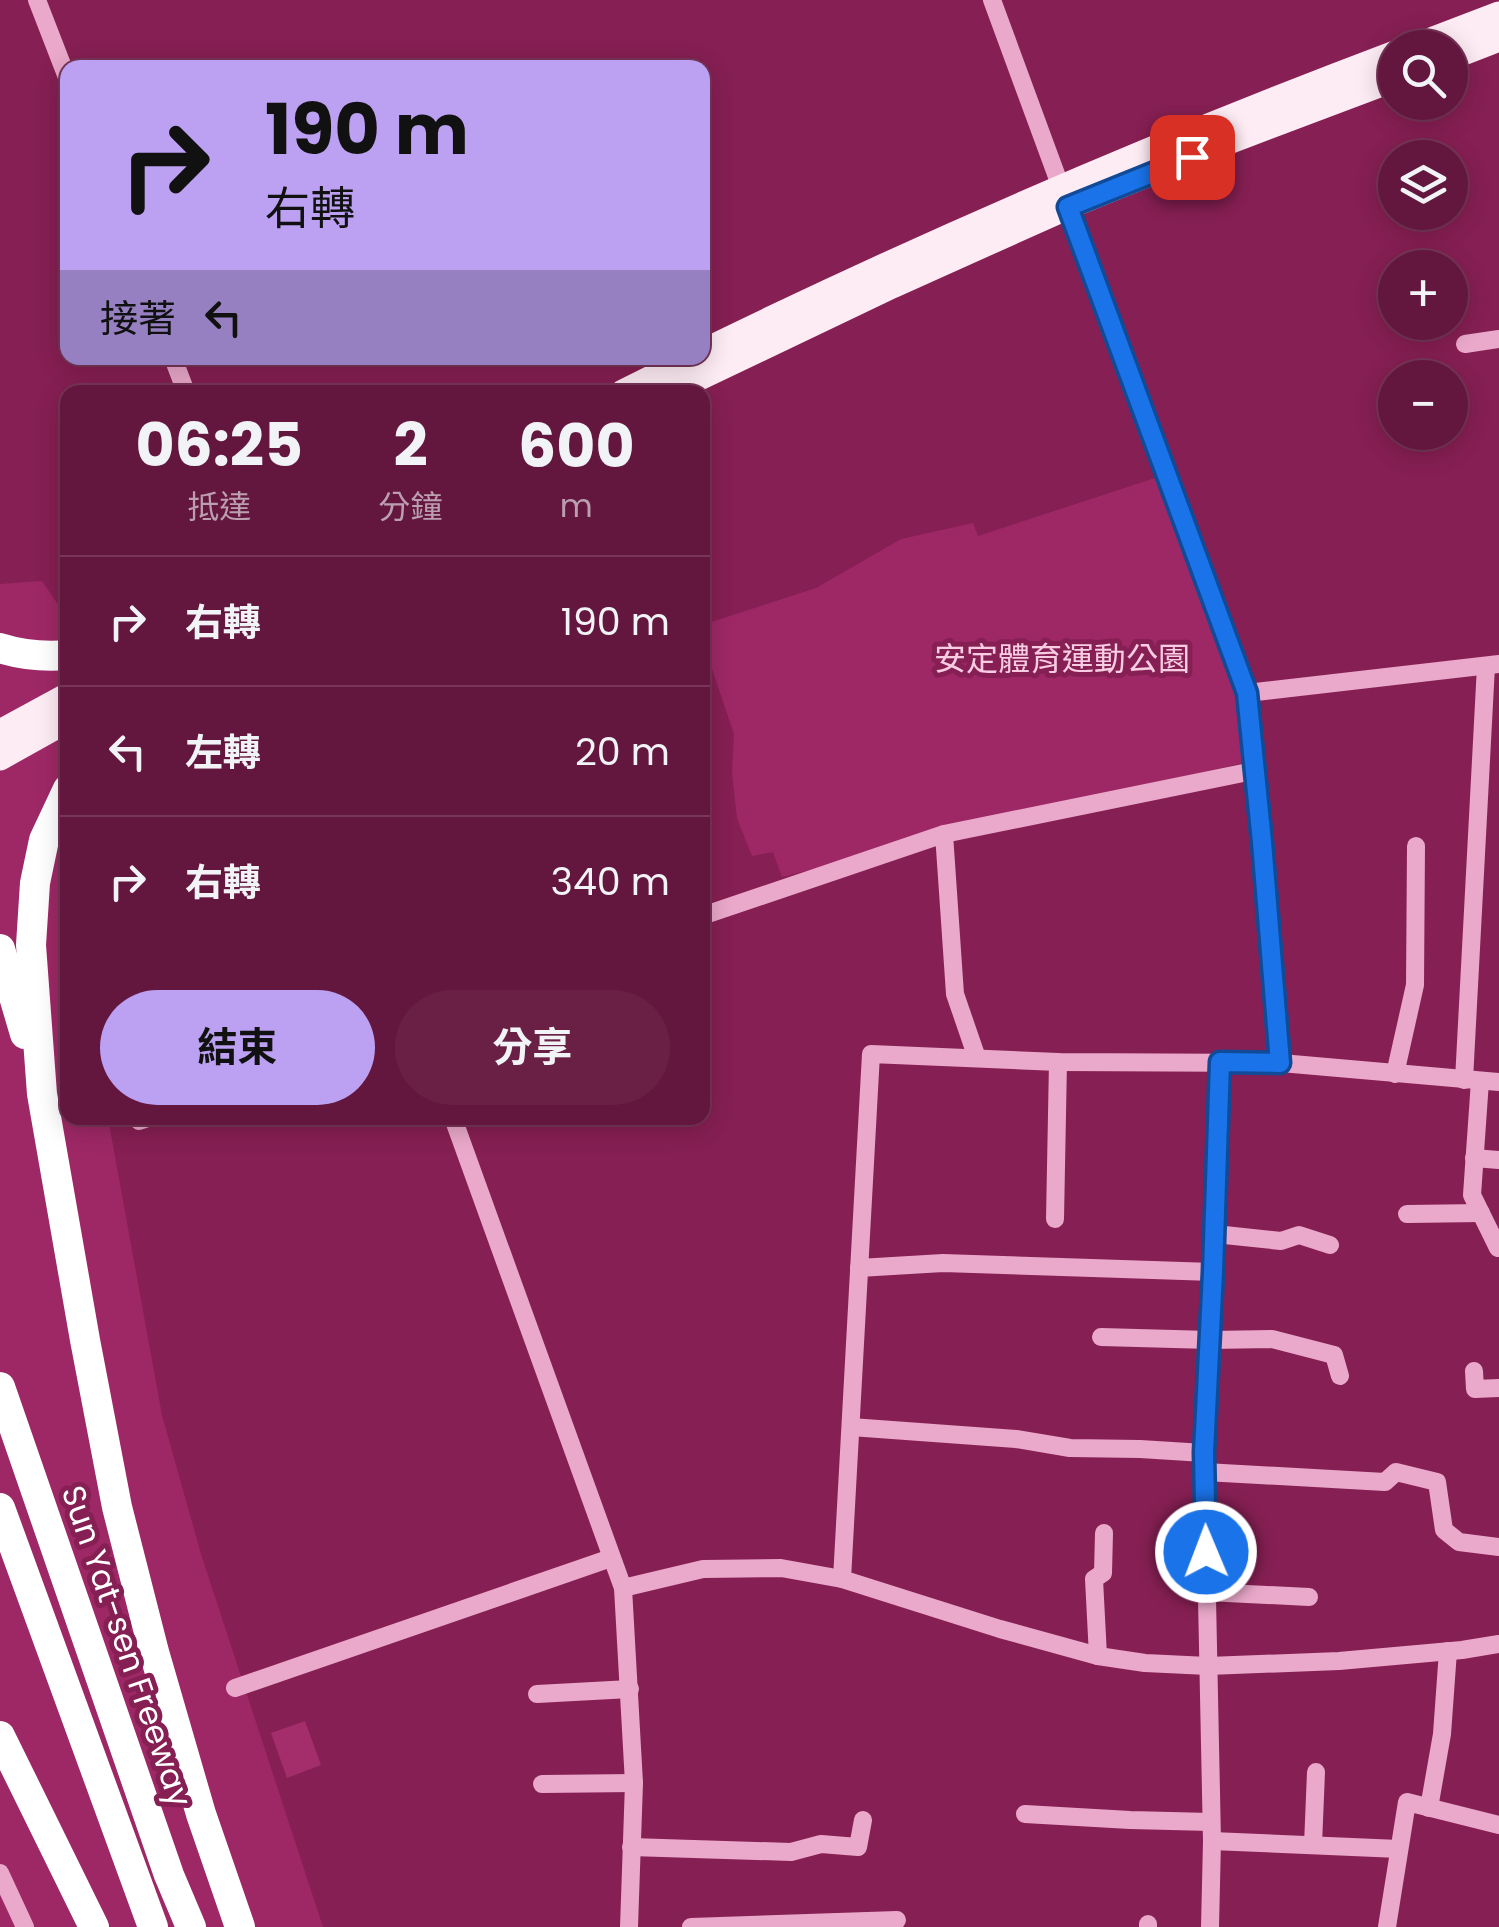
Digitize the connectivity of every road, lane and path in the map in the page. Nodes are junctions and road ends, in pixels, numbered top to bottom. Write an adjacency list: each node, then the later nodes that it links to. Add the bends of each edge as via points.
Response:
1 (37, 0): 7 (street)
2 (992, 0): 10 (street)
3 (1499, 14): 4 (main road)
4 (1457, 30)
5 (1499, 39): 6 (main road)
6 (1468, 51)
7 (60, 60)
8 (1378, 60): 10 (main road)
9 (1378, 85): 10 (main road)
10 (1064, 196): 13 (main road, via 899,257); 16 (main road); 20 (street)
11 (1499, 339): 12 (street)
12 (1464, 344)
13 (710, 348)
14 (676, 365): 15 (main road)
15 (636, 385)
16 (685, 385)
17 (0, 648): 18 (highway)
18 (60, 655)
19 (1492, 665): 20 (street); 36 (street, via 1470,931)
20 (1247, 693): 25 (street)
21 (60, 699): 23 (main road)
22 (60, 724): 24 (main road)
23 (0, 732)
24 (0, 758)
25 (1254, 771): 27 (street); 34 (street)
26 (60, 805): 38 (highway, via 44,840 31,945)
27 (944, 834): 29 (street); 31 (street, via 956,994)
28 (1416, 846): 35 (street, via 1415,985)
29 (710, 913)
30 (0, 949): 38 (highway)
31 (977, 1058): 32 (street); 48 (street, via 870,1054)
32 (1058, 1062): 33 (street); 44 (street)
33 (1220, 1062): 34 (street); 45 (street)
34 (1280, 1063): 35 (street)
35 (1395, 1074): 36 (street)
36 (1472, 1080): 37 (street); 40 (street)
37 (1499, 1082)
38 (42, 1094): 92 (highway, via 116,1507 201,1814)
39 (455, 1125): 62 (street)
40 (1474, 1158): 41 (street); 42 (street, via 1472,1194)
41 (1499, 1160)
42 (1480, 1213): 43 (street); 47 (street)
43 (1407, 1214)
44 (1055, 1218)
45 (1214, 1234): 46 (street, via 1281,1241 1299,1236); 49 (street)
46 (1330, 1245)
47 (1498, 1248)
48 (859, 1268): 49 (street, via 943,1262); 56 (street)
49 (1213, 1272): 51 (street)
50 (1101, 1337): 51 (street)
51 (1210, 1340): 53 (street, via 1272,1340 1334,1354); 57 (street)
52 (1474, 1371): 55 (street, via 1474,1388)
53 (1340, 1376)
54 (0, 1387): 91 (highway, Sun Yat-sen Freeway)
55 (1499, 1388)
56 (851, 1428): 57 (street, via 1070,1448); 63 (street)
57 (1204, 1452): 58 (street)
58 (1205, 1472): 61 (street, via 1385,1482 1396,1472 1438,1482 1444,1530 1459,1542); 65 (street)
59 (0, 1508): 90 (highway)
60 (1104, 1533): 69 (street, via 1103,1573 1094,1579)
61 (1499, 1548)
62 (611, 1558): 64 (street); 71 (street)
63 (842, 1579): 64 (street, via 781,1568 703,1569); 69 (street)
64 (623, 1588): 72 (street)
65 (1207, 1592): 66 (street); 70 (street)
66 (1309, 1597)
67 (1499, 1644): 68 (street)
68 (1448, 1651): 70 (street); 78 (street)
69 (1098, 1656): 70 (street)
70 (1208, 1666): 82 (street)
71 (235, 1688)
72 (630, 1690): 73 (street); 76 (street)
73 (537, 1694)
74 (0, 1736): 89 (highway)
75 (1316, 1772): 83 (street)
76 (634, 1783): 77 (street); 84 (street)
77 (542, 1784)
78 (1429, 1808): 81 (street); 85 (street, via 1407,1802)
79 (1025, 1814): 82 (street)
80 (863, 1820): 84 (street, via 858,1847)
81 (1499, 1825)
82 (1212, 1831): 83 (street); 95 (street)
83 (1313, 1845): 85 (street)
84 (632, 1847): 93 (street)
85 (1398, 1849): 96 (street)
86 (0, 1872): 88 (street)
87 (898, 1920): 94 (street)
88 (25, 1927)
89 (94, 1927)
90 (154, 1927)
91 (190, 1927)
92 (240, 1927)
93 (629, 1927)
94 (691, 1927)
95 (1210, 1927)
96 (1387, 1927)

